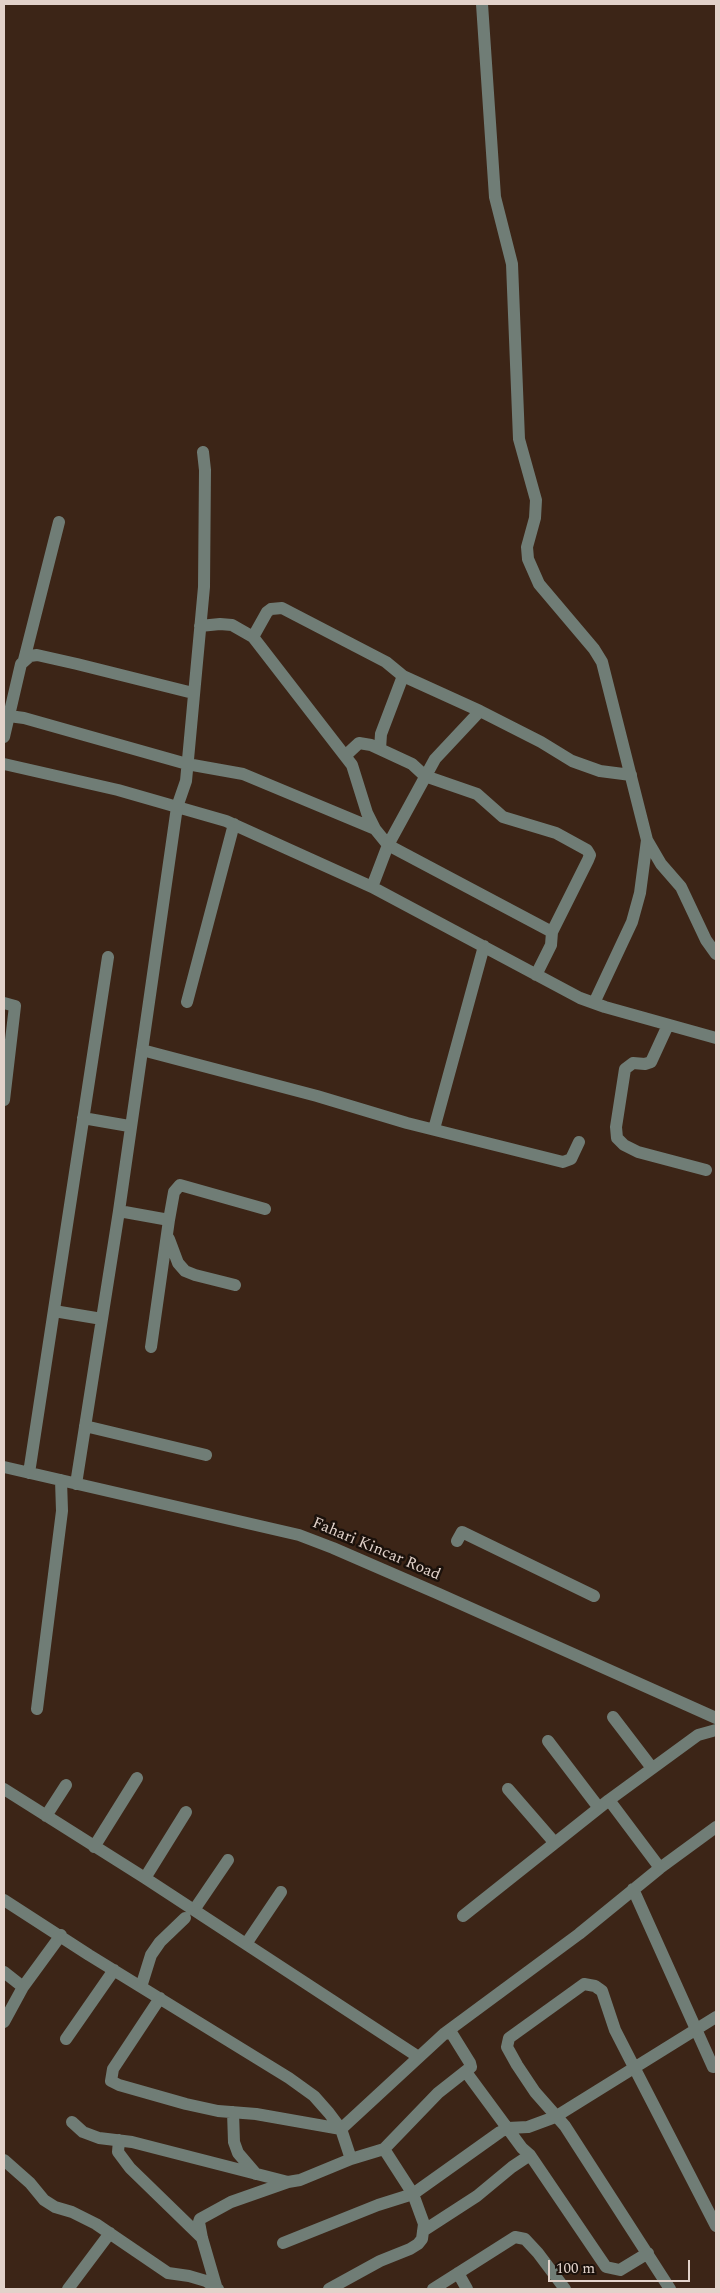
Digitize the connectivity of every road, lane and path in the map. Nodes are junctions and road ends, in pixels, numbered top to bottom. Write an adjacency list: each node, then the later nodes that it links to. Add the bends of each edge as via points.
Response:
1 (482, 4): 16 (street, via 495,197 512,264 519,439 536,500 527,546 528,559 539,584 602,662)
2 (202, 452): 4 (street, via 205,534)
3 (59, 522): 6 (street)
4 (200, 626): 5 (street, via 232,625); 8 (street)
5 (253, 637): 7 (street, via 270,609 282,608 386,662); 13 (street)
6 (24, 660): 8 (street, via 37,655); 10 (street)
7 (404, 676): 9 (street); 12 (street, via 381,734)
8 (193, 693): 15 (street)
9 (480, 711): 16 (street, via 586,767); 17 (street, via 444,747)
10 (9, 716): 11 (street); 15 (street)
11 (4, 737)
12 (380, 749): 13 (street, via 362,742); 17 (street, via 412,764)
13 (345, 756): 20 (street, via 357,776)
14 (4, 764): 18 (street)
15 (187, 764): 18 (street, via 186,781); 20 (street, via 243,774)
16 (631, 774): 21 (street)
17 (425, 776): 22 (street); 24 (street, via 477,794 503,818 556,833 588,850 588,860)
18 (177, 807): 19 (street); 34 (street)
19 (234, 824): 23 (street); 29 (street)
20 (374, 829): 22 (street)
21 (647, 840): 26 (street, via 661,864 681,887); 31 (street, via 640,893 632,922)
22 (388, 845): 23 (street); 24 (street)
23 (372, 887): 25 (street)
24 (552, 932): 28 (street, via 551,945)
25 (484, 946): 28 (street); 38 (street)
26 (716, 954)
27 (108, 956): 36 (street)
28 (536, 975): 31 (street)
29 (187, 1002)
30 (4, 1003): 35 (street, via 15,1006)
31 (594, 1003): 32 (street)
32 (668, 1025): 33 (street); 40 (street, via 651,1062 633,1063 626,1069 617,1138 638,1152)
33 (716, 1038)
34 (142, 1050): 37 (street); 38 (street)
35 (4, 1100)
36 (83, 1118): 37 (street); 46 (street)
37 (130, 1126): 42 (street)
38 (434, 1128): 39 (street, via 563,1162 571,1159)
39 (579, 1142)
40 (706, 1170)
41 (266, 1209): 43 (street, via 180,1185 174,1192)
42 (119, 1211): 43 (street); 47 (street)
43 (169, 1220): 44 (street)
44 (168, 1237): 45 (street, via 178,1263 185,1271); 48 (street)
45 (234, 1284)
46 (54, 1311): 47 (street); 52 (street)
47 (102, 1319): 49 (street)
48 (151, 1347)
49 (85, 1426): 50 (street); 54 (street)
50 (206, 1455)
51 (4, 1468): 52 (street, Fahari Kincar Road)
52 (29, 1473): 53 (street, Fahari Kincar Road)
53 (61, 1480): 54 (street, Fahari Kincar Road); 57 (street, via 62,1511)
54 (76, 1484): 59 (street, Fahari Kincar Road, via 263,1526 333,1548)
55 (457, 1541): 56 (street, via 462,1532)
56 (594, 1596)
57 (37, 1709)
58 (613, 1717): 62 (street)
59 (716, 1718)
60 (716, 1730): 62 (street, via 698,1735)
61 (548, 1741): 68 (street)
62 (652, 1768): 67 (street)
63 (137, 1778): 73 (street)
64 (66, 1784): 70 (street)
65 (4, 1789): 70 (street)
66 (508, 1789): 72 (street)
67 (609, 1800): 68 (street); 75 (street)
68 (599, 1808): 72 (street)
69 (186, 1812): 76 (street)
70 (46, 1816): 73 (street)
71 (716, 1827): 75 (street)
72 (554, 1842): 81 (street)
73 (94, 1847): 76 (street)
74 (228, 1860): 80 (street)
75 (660, 1868): 77 (street)
76 (145, 1878): 80 (street)
77 (633, 1889): 91 (street); 92 (street, via 579,1934)
78 (281, 1892): 83 (street)
79 (4, 1900): 82 (street)
80 (189, 1914): 83 (street); 87 (street, via 151,1955)
81 (463, 1916)
82 (60, 1935): 84 (street); 86 (street)
83 (246, 1944): 94 (street)
84 (114, 1970): 87 (street); 93 (street)
85 (4, 1972): 86 (street)
86 (23, 1987): 90 (street)
87 (141, 1987): 88 (street)
88 (160, 1998): 98 (street, via 113,2069 111,2081 186,2104); 101 (street, via 289,2078 314,2096)
89 (716, 2017): 91 (street)
90 (4, 2022)
91 (697, 2029): 95 (street); 96 (street)
92 (445, 2033): 94 (street); 97 (street, via 452,2034 470,2063)
93 (66, 2039)
94 (417, 2056): 101 (street)
95 (712, 2067)
96 (635, 2070): 99 (street); 99 (street, via 615,2030 602,1991 584,1984 509,2038 508,2048 517,2065); 111 (street)
97 (466, 2072): 102 (street); 104 (street, via 438,2093)
98 (233, 2112): 101 (street); 108 (street, via 234,2142 238,2153)
99 (555, 2117): 102 (street, via 528,2128); 116 (street, via 565,2126)
100 (72, 2122): 103 (street, via 83,2132)
101 (341, 2128): 106 (street)
102 (508, 2128): 105 (street); 110 (street)
103 (119, 2140): 108 (street); 114 (street, via 118,2152 130,2168)
104 (384, 2149): 106 (street); 110 (street)
105 (530, 2155): 112 (street); 116 (street, via 606,2267 620,2270)
106 (351, 2159): 109 (street)
107 (4, 2160): 113 (street, via 44,2200)
108 (256, 2174): 109 (street)
109 (288, 2182): 114 (street, via 231,2202 203,2217 199,2222)
110 (413, 2194): 112 (street); 115 (street)
111 (716, 2226)
112 (424, 2231): 120 (street, via 418,2244)
113 (110, 2234): 118 (street, via 168,2273 189,2276); 119 (street)
114 (202, 2238): 118 (street)
115 (284, 2243)
116 (648, 2253): 124 (street)
117 (458, 2273): 121 (street); 122 (street); 123 (street, via 515,2237 525,2239)
118 (217, 2288)
119 (68, 2289)
120 (329, 2289)
121 (433, 2289)
122 (466, 2289)
123 (565, 2289)
124 (670, 2289)

